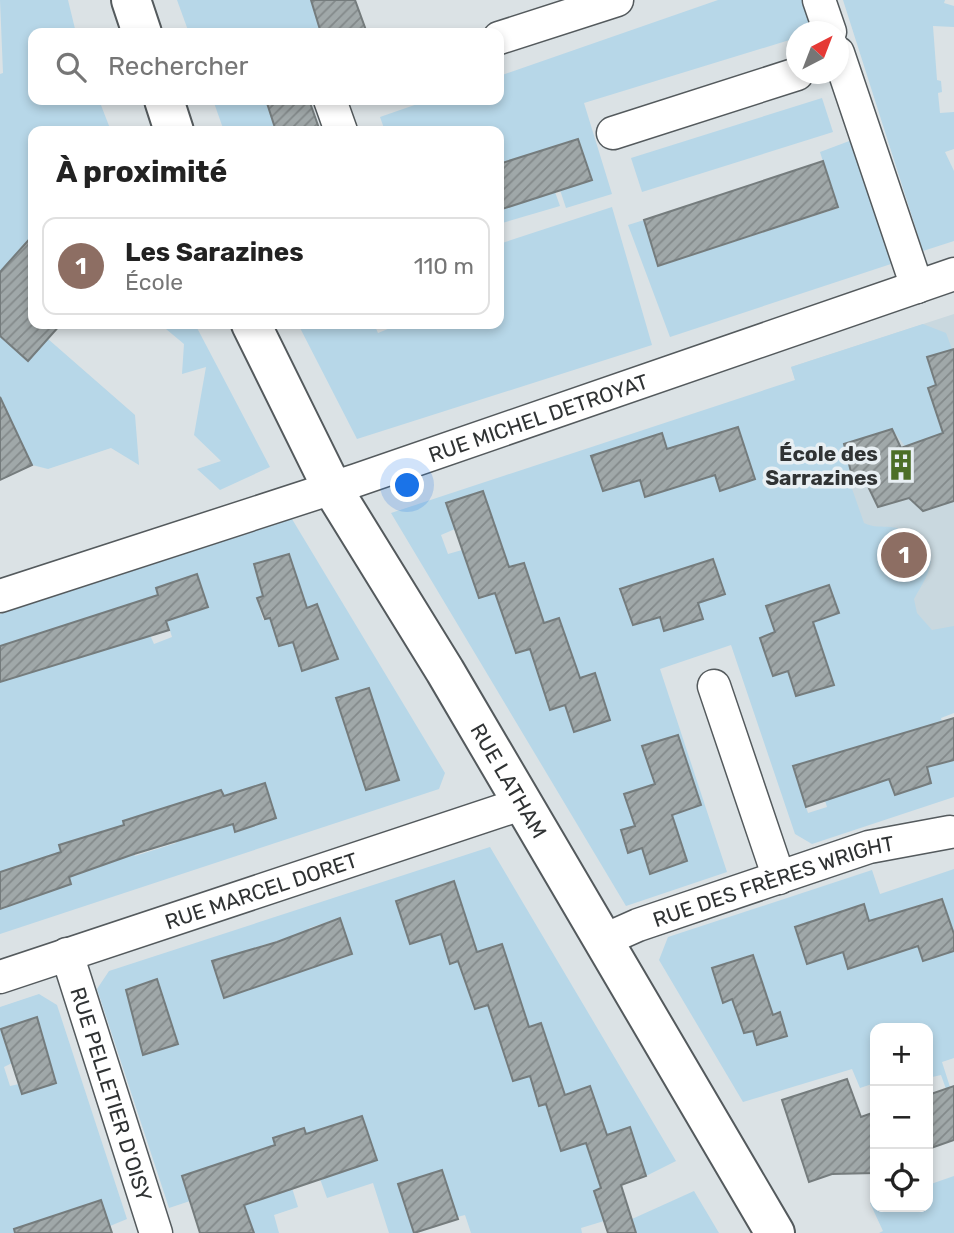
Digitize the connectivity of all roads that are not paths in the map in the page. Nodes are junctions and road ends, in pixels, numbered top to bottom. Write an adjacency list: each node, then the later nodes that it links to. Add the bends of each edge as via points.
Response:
1 (131, 0): 5 (street)
2 (617, 0): 6 (street)
3 (818, 0): 4 (street)
4 (826, 21)
5 (140, 28)
6 (504, 36)
7 (786, 78): 13 (street)
8 (848, 84): 15 (street)
9 (166, 105): 11 (street)
10 (332, 105): 12 (street)
11 (172, 126)
12 (339, 126)
13 (614, 133)
14 (954, 274): 15 (street, RUE MICHEL DETROYAT)
15 (917, 287): 17 (street, RUE MICHEL DETROYAT)
16 (253, 329): 17 (street, RUE LATHAM)
17 (332, 488): 18 (street, RUE MICHEL DETROYAT); 20 (street, RUE LATHAM)
18 (0, 596)
19 (714, 686): 22 (street)
20 (522, 804): 23 (street, RUE LATHAM); 24 (street, RUE MARCEL DORET)
21 (950, 832): 22 (street, RUE DES FRÈRES WRIGHT, via 869,847)
22 (779, 878): 23 (street, RUE DES FRÈRES WRIGHT)
23 (602, 941): 27 (street, RUE LATHAM)
24 (67, 954): 25 (street, RUE MARCEL DORET); 26 (street, RUE PELLETIER D'OISY)
25 (0, 977)
26 (156, 1233)
27 (775, 1233)

